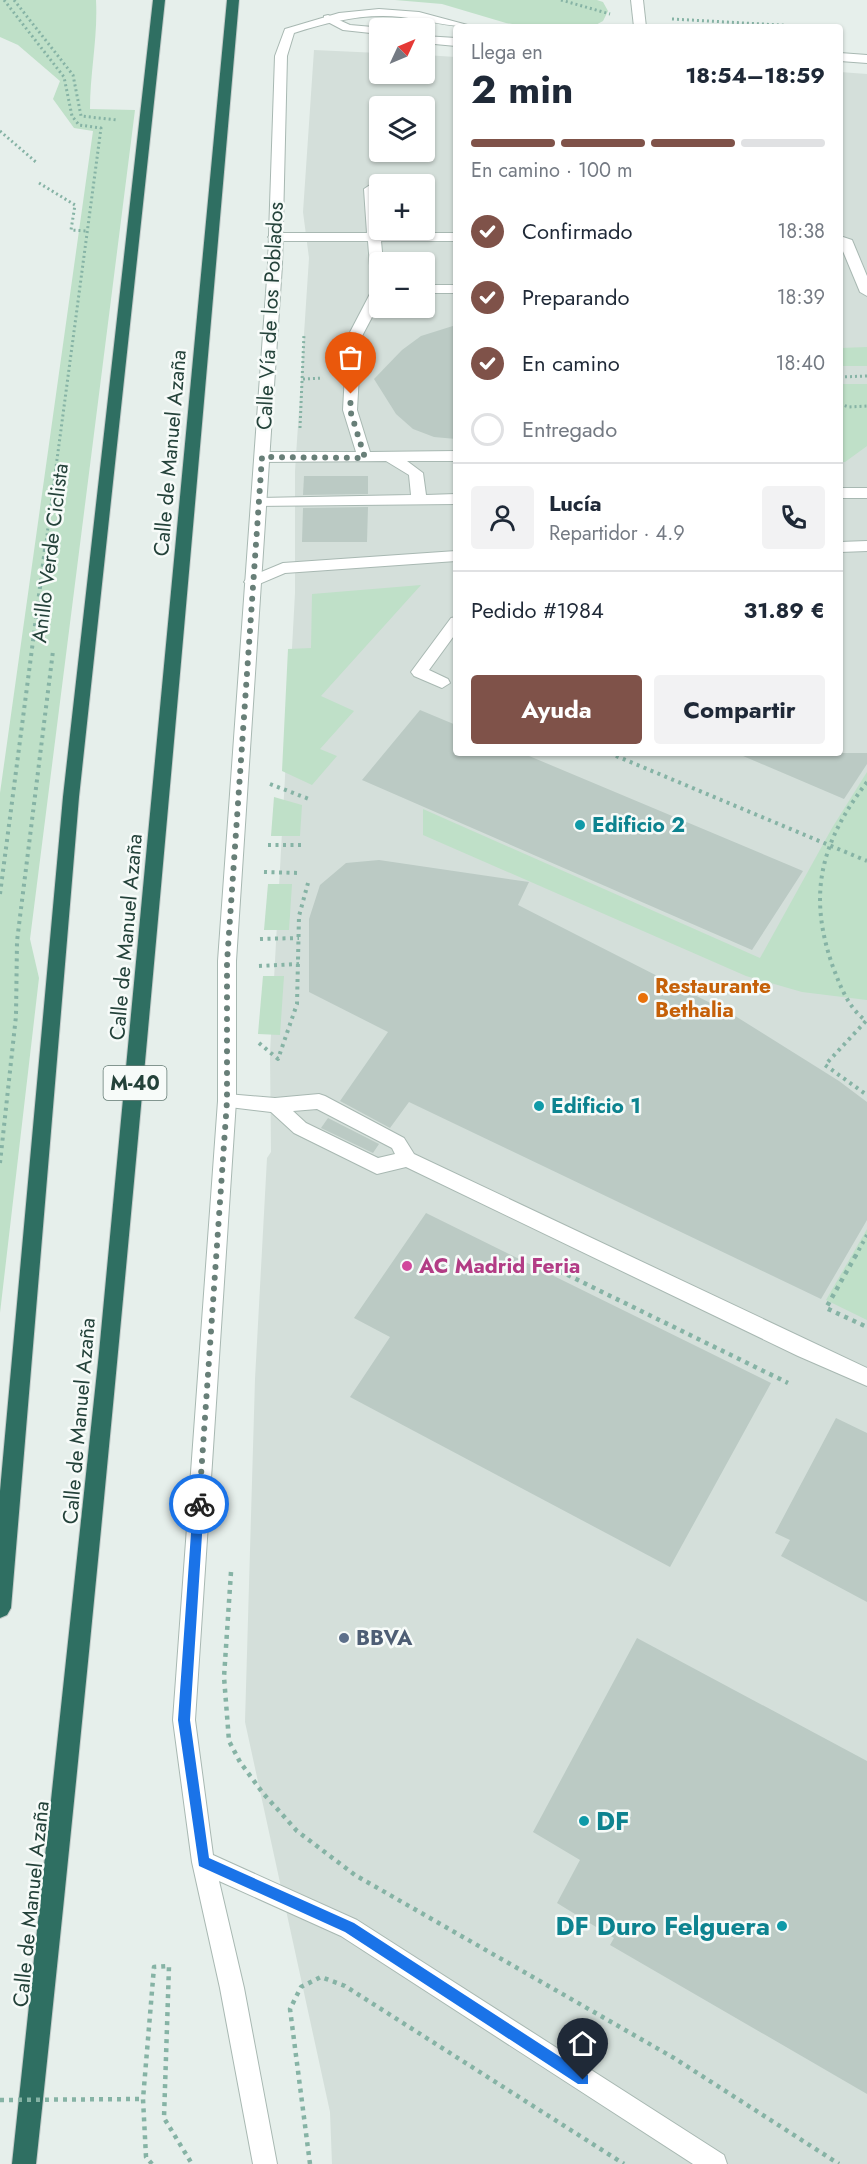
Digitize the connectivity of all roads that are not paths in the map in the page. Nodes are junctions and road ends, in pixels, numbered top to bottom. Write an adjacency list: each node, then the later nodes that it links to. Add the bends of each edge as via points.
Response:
1 (159, 0): 42 (highway, via 71,797)
2 (233, 0): 44 (highway, Calle de Manuel Azaña / M-40, via 73,1726)
3 (637, 0): 6 (street)
4 (328, 18): 5 (street, Calle Vía de los Poblados, via 372,10 411,12); 7 (street, via 347,28); 13 (street, Calle Vía de los Poblados, via 290,31 281,56)
5 (457, 24)
6 (640, 24)
7 (369, 30)
8 (435, 40): 9 (street)
9 (453, 42)
10 (843, 57): 11 (street)
11 (867, 59)
12 (369, 236): 13 (street)
13 (274, 237): 22 (street, Calle Vía de los Poblados)
14 (435, 237): 15 (street)
15 (453, 237)
16 (843, 240): 19 (street)
17 (435, 289): 18 (street)
18 (453, 289)
19 (867, 292)
20 (369, 309): 24 (street, via 354,338 350,410)
21 (453, 456): 23 (street)
22 (262, 457): 24 (street); 29 (street, Calle Vía de los Poblados)
23 (390, 457): 24 (street); 28 (street, via 416,473)
24 (365, 458)
25 (843, 493): 26 (street)
26 (867, 493)
27 (453, 499): 28 (street)
28 (419, 500): 29 (street)
29 (259, 503): 32 (street, Calle Vía de los Poblados)
30 (867, 546): 31 (street)
31 (843, 547)
32 (254, 556): 34 (street); 35 (street, Calle Vía de los Poblados)
33 (453, 556): 34 (street)
34 (283, 568): 35 (street)
35 (252, 582): 38 (street, Calle Vía de los Poblados, via 227,962)
36 (453, 626): 37 (street, via 419,672)
37 (442, 683)
38 (227, 1101): 39 (street); 43 (street, Calle Vía de los Poblados, via 184,1720)
39 (275, 1105): 40 (street, via 300,1128 377,1166); 40 (street, via 319,1101 398,1143)
40 (407, 1159): 41 (street)
41 (867, 1377)
42 (0, 1608)
43 (203, 1862): 45 (street, Calle Vía de los Poblados, via 232,1988); 46 (street, via 349,1928)
44 (24, 2164)
45 (265, 2164)
46 (715, 2164)

